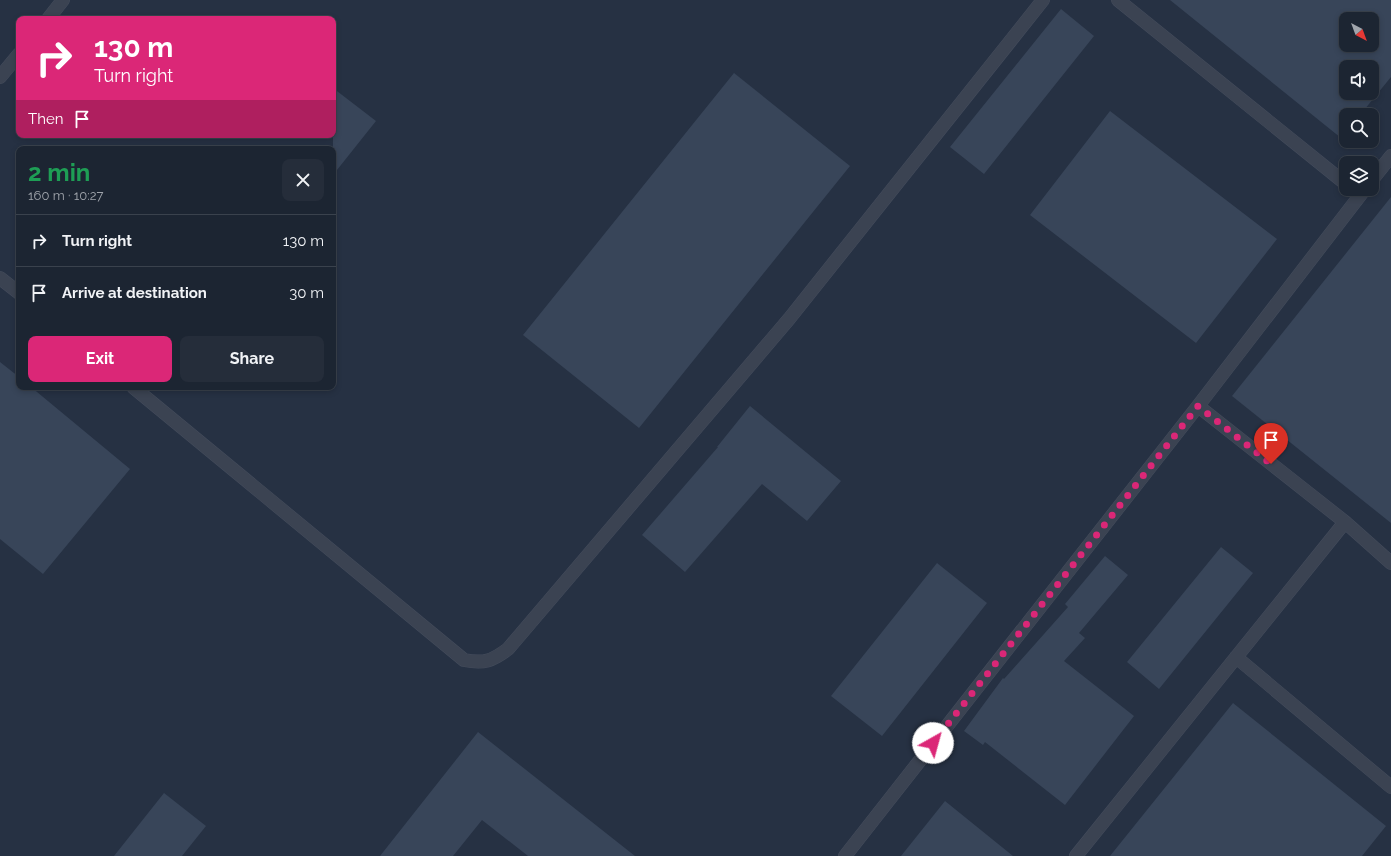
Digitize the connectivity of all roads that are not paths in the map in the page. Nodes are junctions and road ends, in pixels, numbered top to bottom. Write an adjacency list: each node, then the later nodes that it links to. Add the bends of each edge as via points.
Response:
1 (64, 0): 4 (lane)
2 (1043, 0): 13 (lane, via 789,320 508,649 495,658 479,663 464,660)
3 (1118, 0): 9 (lane)
4 (51, 16)
5 (16, 58): 6 (lane)
6 (0, 77)
7 (1391, 156): 8 (lane)
8 (1379, 171)
9 (1339, 178)
10 (1355, 196): 14 (lane)
11 (0, 278): 12 (lane)
12 (16, 291)
13 (137, 390)
14 (1198, 406): 15 (lane); 19 (lane)
15 (1344, 522): 16 (lane); 17 (lane)
16 (1391, 563)
17 (1236, 657): 18 (lane); 20 (lane)
18 (1391, 787)
19 (844, 856)
20 (1076, 856)

